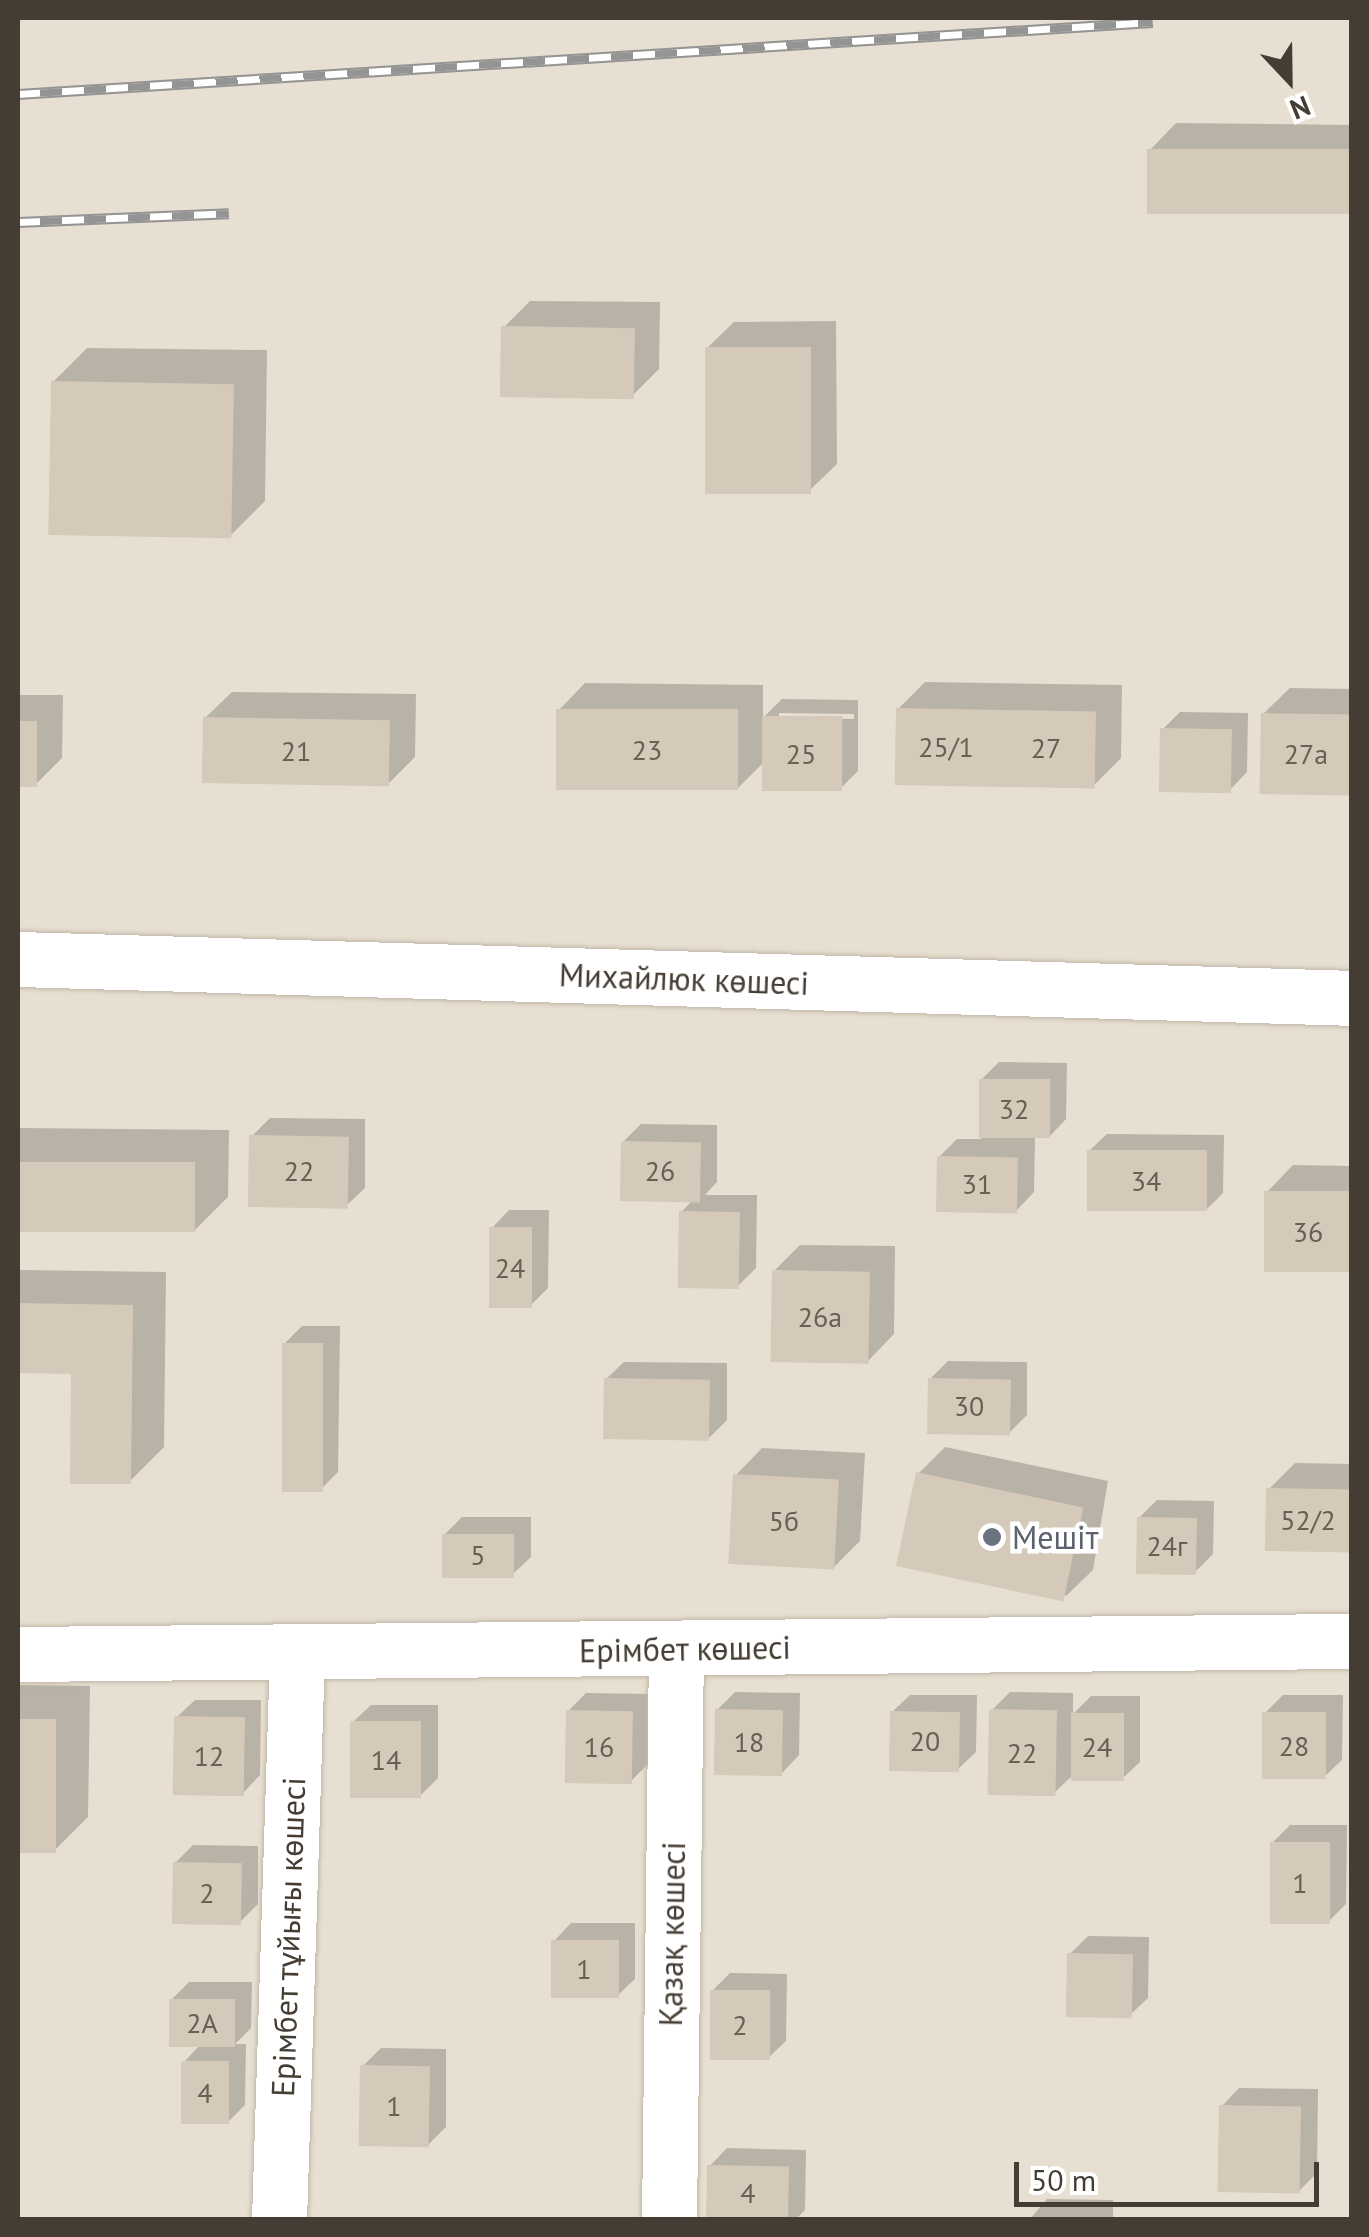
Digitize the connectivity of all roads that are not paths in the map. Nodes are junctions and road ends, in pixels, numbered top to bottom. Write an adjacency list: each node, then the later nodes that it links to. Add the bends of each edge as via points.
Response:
1 (18, 960): 2 (street, Михайлюк көшесі)
2 (1352, 998)
3 (1352, 1640): 4 (street, Ерімбет көшесі)
4 (676, 1649): 6 (street, Ерімбет көшесі); 8 (street, Қазақ көшесі)
5 (18, 1654): 6 (street, Ерімбет көшесі)
6 (297, 1654): 7 (street, Ерімбет тұйығы көшесі)
7 (279, 2220)
8 (669, 2220)

